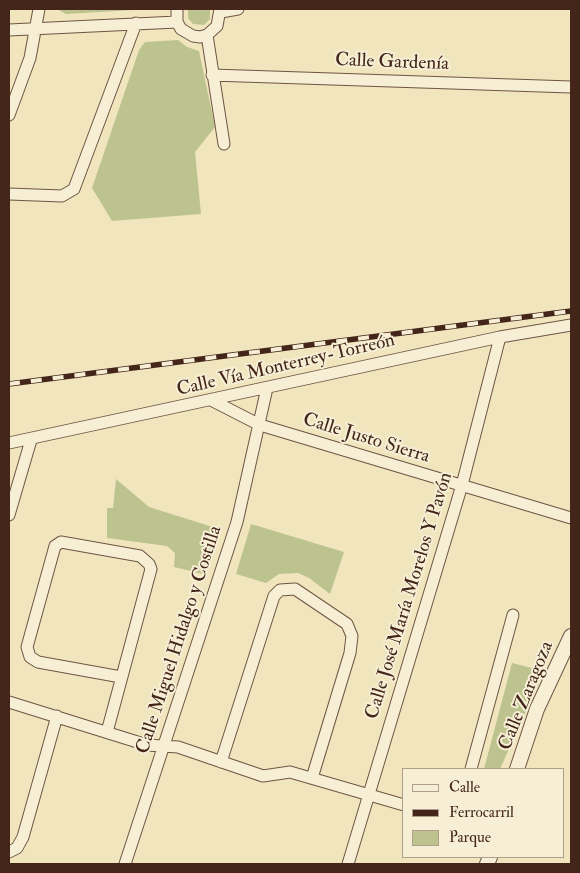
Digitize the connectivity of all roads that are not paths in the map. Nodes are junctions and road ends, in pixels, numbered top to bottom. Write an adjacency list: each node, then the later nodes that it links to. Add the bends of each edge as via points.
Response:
1 (39, 9): 7 (street)
2 (177, 9): 5 (street)
3 (238, 9): 4 (street)
4 (220, 10): 9 (street, via 217,26)
5 (177, 22): 6 (street); 9 (street, via 181,29 193,36)
6 (136, 24): 7 (street); 14 (street, via 74,189 62,196)
7 (34, 28): 8 (street); 12 (street, via 30,58)
8 (9, 30)
9 (207, 35): 10 (street)
10 (212, 75): 11 (street, Calle Gardenía); 13 (street)
11 (571, 87)
12 (9, 115)
13 (224, 144)
14 (9, 194)
15 (571, 325): 16 (street, Calle Vía Monterrey-Torreón)
16 (500, 337): 17 (street, Calle Vía Monterrey-Torreón); 22 (street, Calle José María Morelos Y Pavón)
17 (267, 388): 18 (street, Calle Vía Monterrey-Torreón); 19 (street, Calle Miguel Hidalgo y Costilla)
18 (211, 400): 19 (street, Calle Justo Sierra); 20 (street, Calle Vía Monterrey-Torreón)
19 (260, 426): 22 (street, Calle Justo Sierra); 31 (street, Calle Miguel Hidalgo y Costilla, via 237,522)
20 (32, 440): 21 (street, Calle Vía Monterrey-Torreón); 23 (street)
21 (9, 443)
22 (462, 486): 24 (street, Calle Justo Sierra); 36 (street, Calle José María Morelos Y Pavón)
23 (9, 515)
24 (571, 518)
25 (513, 615): 33 (street)
26 (571, 636): 34 (street, Calle Zaragoza, via 537,709)
27 (122, 677): 27 (street, via 150,576 149,564 140,556 61,542 55,546 27,647 30,657 38,662); 30 (street)
28 (9, 702): 29 (street)
29 (58, 716): 30 (street); 38 (street, via 23,837 17,848)
30 (107, 732): 31 (street, via 147,745)
31 (164, 745): 32 (street); 39 (street, Calle Miguel Hidalgo y Costilla)
32 (221, 762): 35 (street, via 263,776 286,771); 35 (street, via 274,596 280,590 295,589 347,624 352,636 350,653)
33 (471, 768)
34 (517, 768)
35 (312, 778): 36 (street)
36 (369, 796): 37 (street); 40 (street, Calle José María Morelos Y Pavón)
37 (402, 804)
38 (9, 852)
39 (126, 864)
40 (348, 864)

